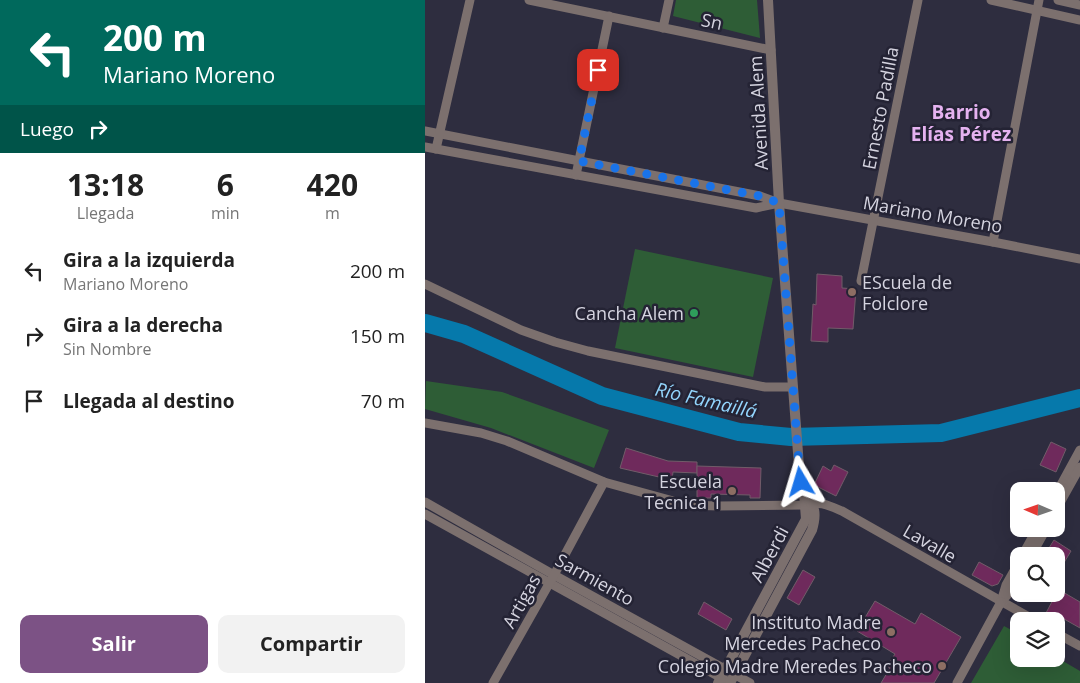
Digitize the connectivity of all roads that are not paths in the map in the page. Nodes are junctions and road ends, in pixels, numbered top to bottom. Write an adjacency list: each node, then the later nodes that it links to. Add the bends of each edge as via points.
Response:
1 (470, 0): 16 (street)
2 (532, 0): 11 (street, Sn)
3 (669, 0): 13 (street)
4 (768, 0): 14 (street, Avenida Alem)
5 (918, 0): 22 (street, Ernesto Padilla)
6 (991, 0): 10 (street)
7 (1039, 0): 10 (street)
8 (1057, 0): 9 (street)
9 (1080, 5)
10 (1037, 10): 12 (street); 23 (street)
11 (609, 16): 13 (street, Sn); 19 (street)
12 (1080, 20)
13 (663, 28): 14 (street, Sn)
14 (771, 50): 21 (street, Avenida Alem)
15 (425, 131): 16 (street, Mariano Moreno)
16 (439, 134): 18 (street); 19 (street, Mariano Moreno)
17 (425, 147): 18 (street, Mariano Moreno)
18 (436, 149): 20 (street, Mariano Moreno)
19 (579, 161): 20 (street); 21 (street, Mariano Moreno, via 760,196)
20 (576, 175): 21 (street, Mariano Moreno, via 756,208)
21 (779, 203): 22 (street, Mariano Moreno); 27 (street, Avenida Alem)
22 (874, 220): 23 (street, Mariano Moreno); 25 (street, Ernesto Padilla)
23 (993, 242): 24 (street, Mariano Moreno)
24 (1080, 259)
25 (861, 281)
26 (425, 284): 27 (street, via 521,330 579,349)
27 (793, 390): 33 (street, Avenida Alem, via 799,466)
28 (425, 422): 31 (street, Lavalle, via 507,441)
29 (1080, 450): 32 (street)
30 (1080, 467): 34 (street)
31 (604, 482): 36 (street, Lavalle, via 688,505); 39 (street, Artigas)
32 (1063, 482)
33 (805, 493): 36 (street, Alberdi)
34 (1065, 494)
35 (425, 502): 39 (street, Sarmiento)
36 (808, 504): 41 (street, Lavalle, via 820,503 842,511); 45 (street, Alberdi, via 802,528)
37 (425, 514): 39 (street, Sarmiento)
38 (1010, 578): 41 (street)
39 (551, 580): 45 (street, Sarmiento); 46 (street, Artigas)
40 (1010, 592): 41 (street)
41 (1001, 602): 42 (street, Lavalle); 48 (street)
42 (1019, 612)
43 (1065, 638): 44 (street)
44 (1080, 646)
45 (727, 679): 47 (street, Sarmiento)
46 (493, 683)
47 (750, 683)
48 (957, 683)

